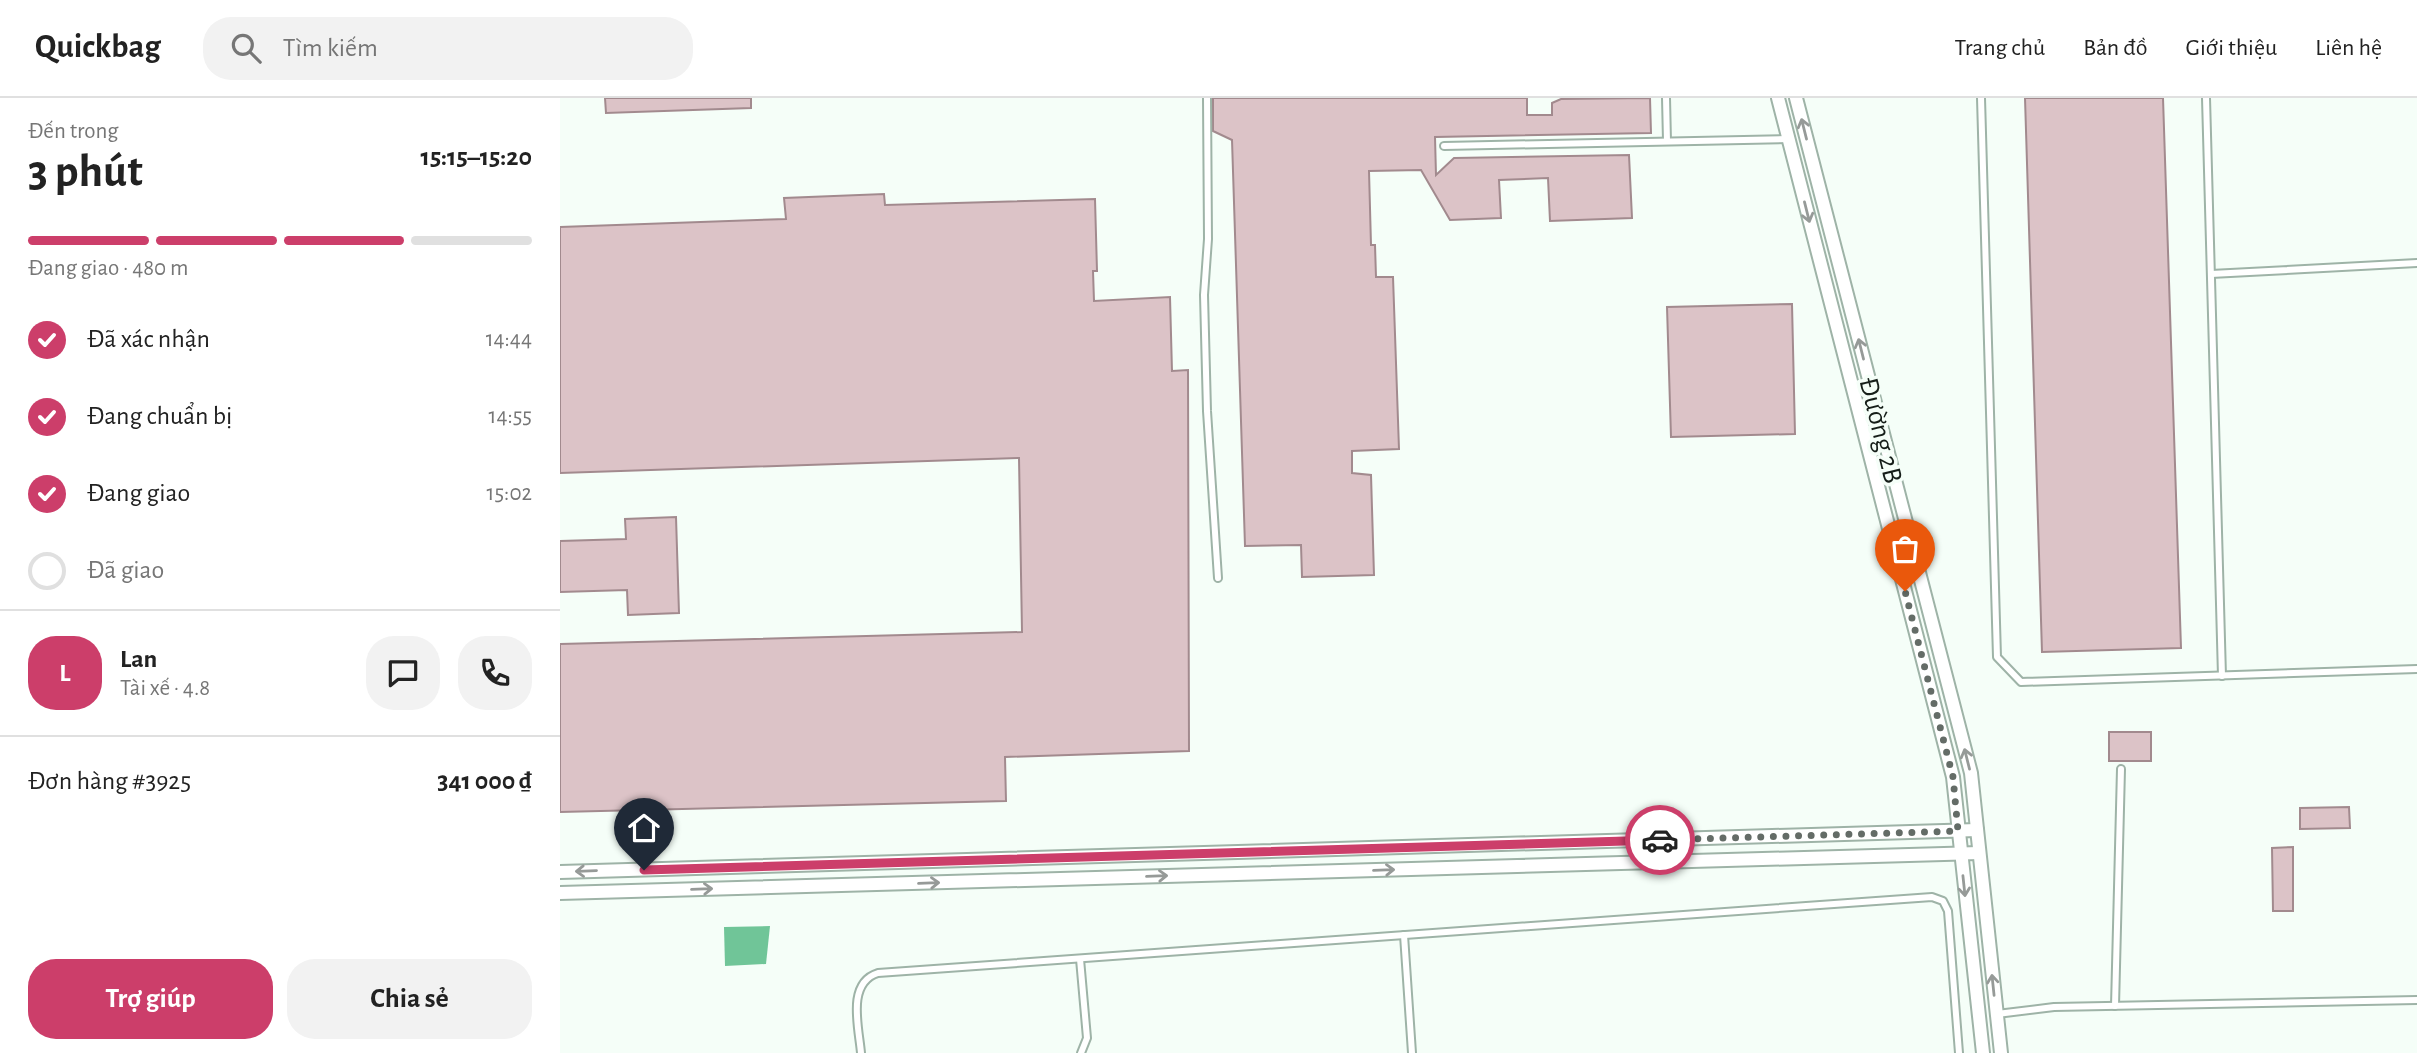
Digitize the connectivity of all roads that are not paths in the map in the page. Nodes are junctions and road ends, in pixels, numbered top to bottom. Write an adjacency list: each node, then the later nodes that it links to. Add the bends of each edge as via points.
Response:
1 (1207, 98): 12 (lane, via 1204,295)
2 (1667, 98): 8 (lane)
3 (1778, 98): 7 (street, Đường 2B)
4 (1796, 98): 16 (street, Đường 2B, one-way to 4, via 1971,774)
5 (1981, 98): 14 (lane, via 1997,657 2021,682)
6 (2206, 98): 11 (lane)
7 (1788, 139): 8 (lane); 17 (street, Đường 2B, one-way to 17, via 1953,777)
8 (1667, 141): 9 (lane)
9 (1444, 146)
10 (2417, 263): 11 (lane)
11 (2211, 274): 14 (lane)
12 (1218, 578)
13 (2417, 669): 14 (lane)
14 (2222, 676)
15 (2121, 769): 25 (lane)
16 (1977, 830): 17 (street); 19 (street, Đường 2B)
17 (1958, 831): 18 (street, Đường 2B); 20 (street, one-way to 20)
18 (1961, 853): 19 (street); 21 (street, one-way to 18); 31 (street, Đường 2B, one-way to 31)
19 (1979, 853): 26 (street, Đường 2B, one-way to 19)
20 (560, 872)
21 (560, 893)
22 (1404, 935): 23 (lane); 29 (lane); 30 (lane, via 1936,897 1948,911)
23 (1080, 958): 27 (lane, via 872,975 857,994); 28 (lane, via 1087,1038)
24 (2417, 1000): 25 (lane)
25 (2115, 1006): 26 (lane)
26 (1997, 1014): 32 (street, Đường 2B)
27 (861, 1053)
28 (1081, 1053)
29 (1412, 1053)
30 (1959, 1053)
31 (1983, 1053)
32 (2001, 1053)

